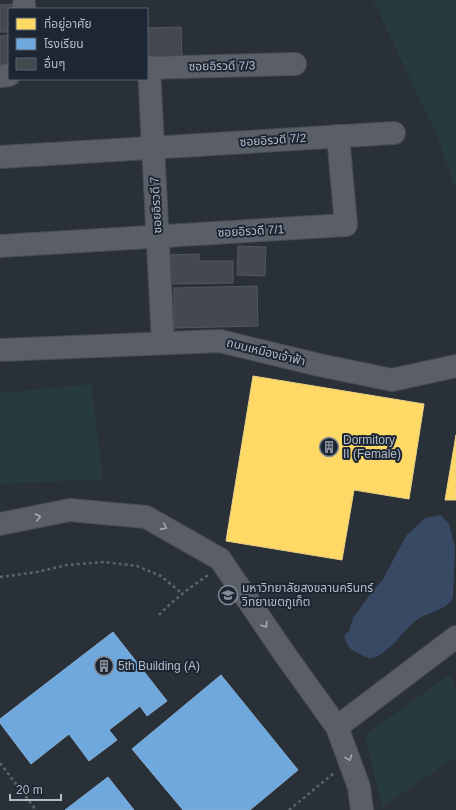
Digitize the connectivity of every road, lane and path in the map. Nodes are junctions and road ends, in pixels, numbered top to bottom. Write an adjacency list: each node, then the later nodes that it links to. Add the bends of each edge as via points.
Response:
1 (295, 64): 2 (street, ซอยอิรวดี 7/3)
2 (148, 68): 5 (street, ซอยอิรวดี 7)
3 (394, 133): 4 (street, ซอยอิรวดี 7/2)
4 (338, 136): 5 (street, ซอยอิรวดี 7/2); 7 (street, ซอยอิรวดี 7/1, via 346,225)
5 (153, 148): 6 (street, ซอยอิรวดี 7/2); 7 (street, ซอยอิรวดี 7)
6 (0, 157)
7 (157, 236): 8 (street, ซอยอิรวดี 7/1); 9 (street, ซอยอิรวดี 7)
8 (0, 246)
9 (163, 343): 10 (street, ถนนเหมืองเจ้าฟ้า); 11 (street, ถนนเหมืองเจ้าฟ้า, via 220,341 392,380)
10 (0, 350)
11 (456, 366)
12 (0, 524): 18 (street, one-way to 18, via 70,510 146,517 220,559)
13 (203, 570): 15 (path, via 209,574)
14 (0, 576): 15 (path, via 104,562 137,566 155,573)
15 (182, 594): 16 (path)
16 (159, 615)
17 (456, 637): 18 (street)
18 (337, 727): 23 (street, one-way to 23, via 359,787)
19 (0, 763): 21 (path)
20 (338, 770): 22 (path)
21 (36, 810)
22 (289, 810)
23 (362, 810)

